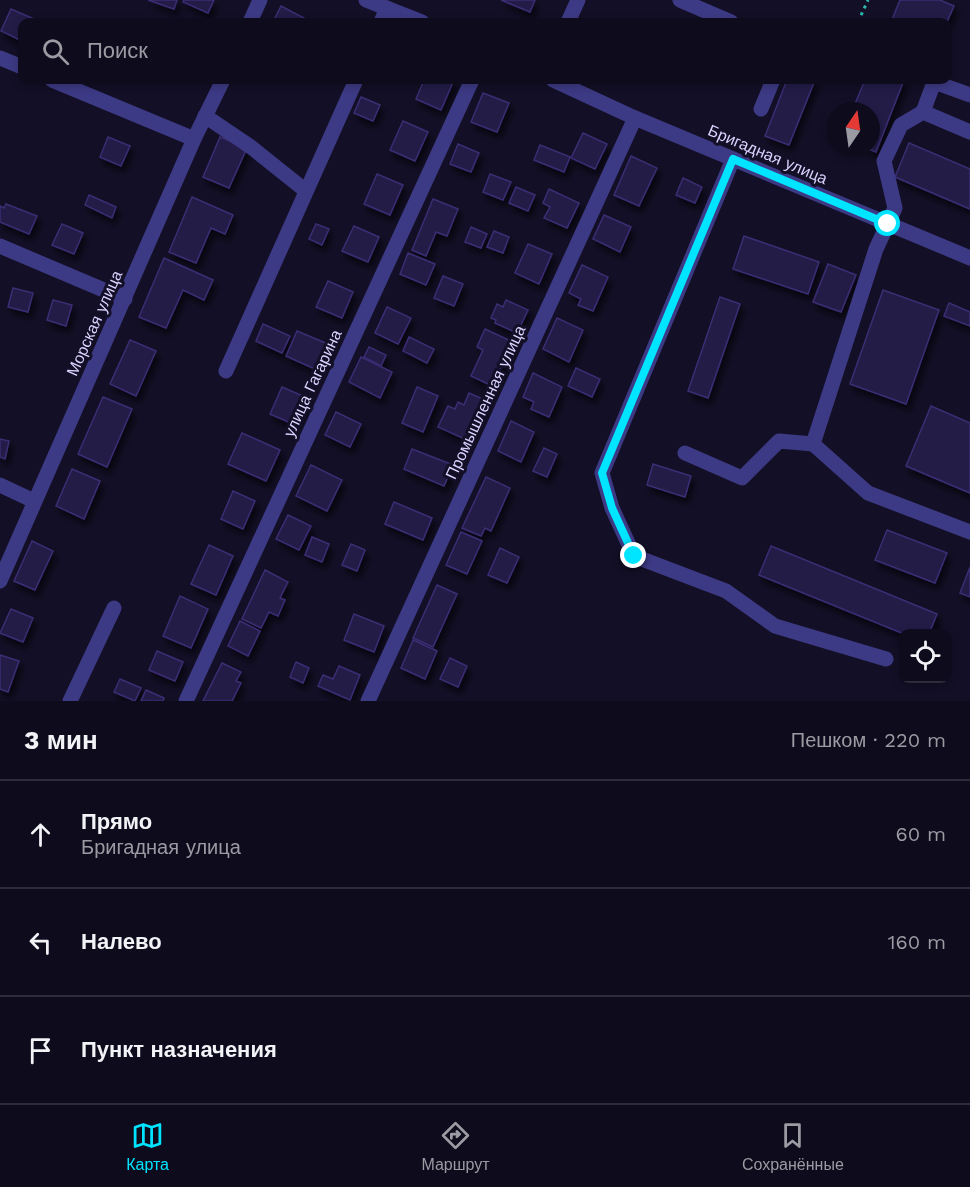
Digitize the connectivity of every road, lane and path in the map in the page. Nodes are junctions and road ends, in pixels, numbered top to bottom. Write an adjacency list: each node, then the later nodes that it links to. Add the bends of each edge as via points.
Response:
1 (260, 0): 7 (street)
2 (366, 0): 6 (street)
3 (578, 0): 8 (street)
4 (681, 0): 9 (street)
5 (868, 0): 10 (path)
6 (384, 16)
7 (252, 18)
8 (570, 18)
9 (722, 18)
10 (860, 18)
11 (0, 58): 12 (street)
12 (18, 65)
13 (61, 84): 27 (street)
14 (220, 84): 24 (street, Морская улица)
15 (354, 84): 29 (street)
16 (470, 84): 44 (street, улица Гагарина)
17 (562, 84): 25 (street, Бригадная улица)
18 (771, 84): 22 (street)
19 (933, 84): 23 (street)
20 (940, 84): 21 (street)
21 (970, 95)
22 (761, 110)
23 (922, 112): 26 (street); 30 (street, via 902,125 884,161 895,208)
24 (205, 116): 27 (street, Морская улица); 29 (street)
25 (635, 118): 28 (street, Бригадная улица); 45 (street, Промышленная улица)
26 (970, 132)
27 (194, 140): 33 (street, Морская улица)
28 (733, 159): 30 (street, Бригадная улица); 42 (street, via 602,473 612,508 634,556 726,591 775,626)
29 (306, 191): 34 (street)
30 (888, 224): 32 (street, Бригадная улица); 35 (street, via 876,249)
31 (0, 246): 33 (street)
32 (970, 258)
33 (125, 299): 38 (street, Морская улица)
34 (226, 371)
35 (813, 444): 36 (street, via 779,441 742,478); 39 (street, via 868,493)
36 (685, 453)
37 (0, 485): 38 (street)
38 (34, 501): 40 (street, Морская улица)
39 (970, 532)
40 (0, 581)
41 (114, 608): 43 (street)
42 (886, 659)
43 (70, 701)
44 (186, 701)
45 (368, 701)

